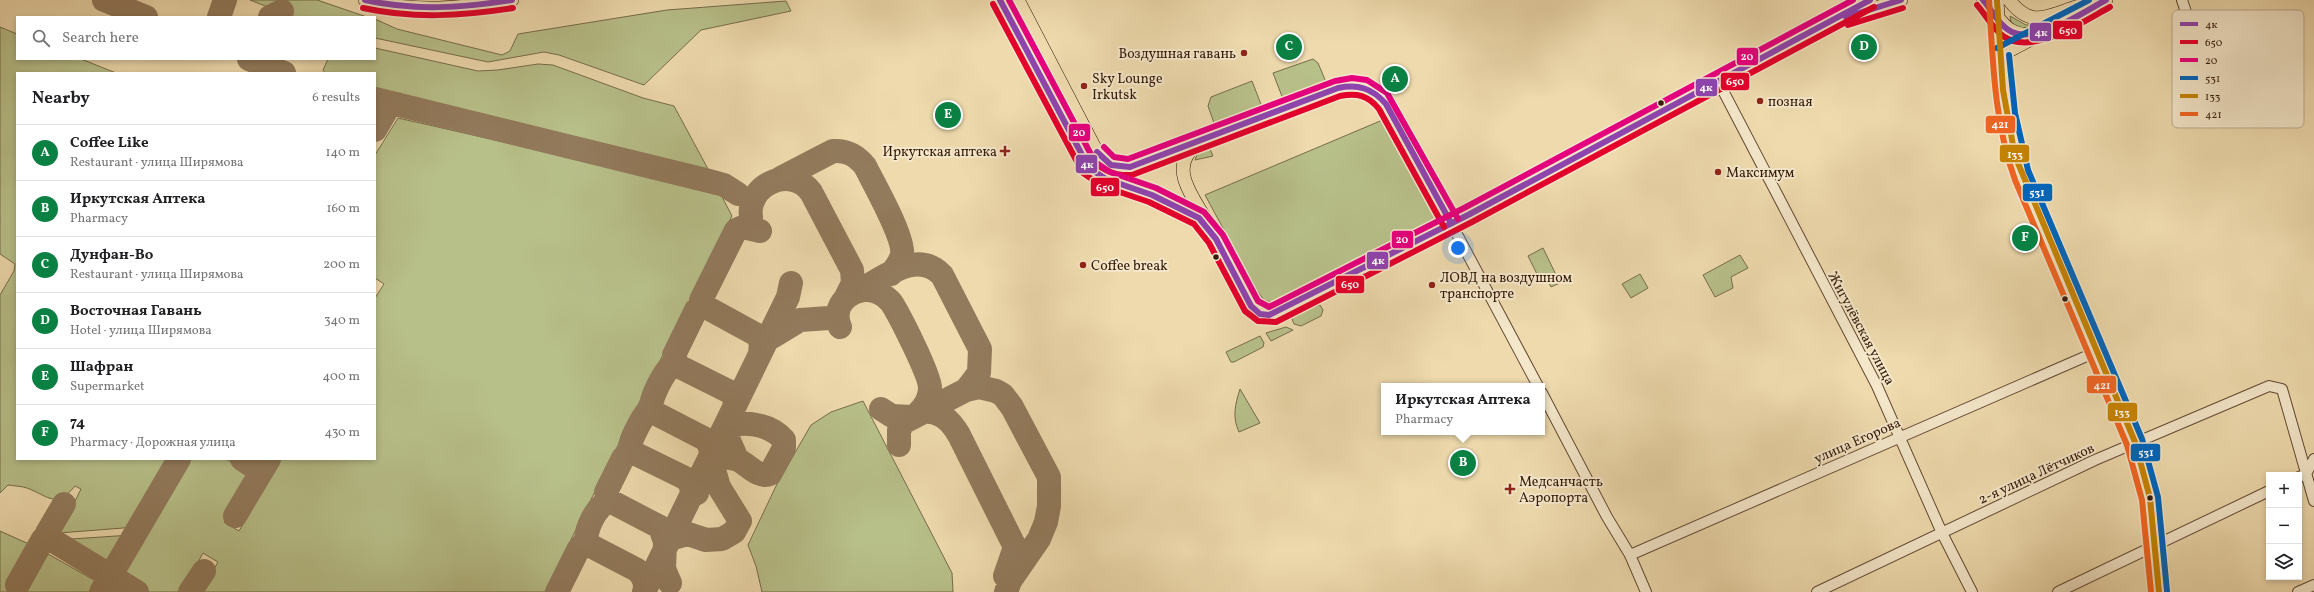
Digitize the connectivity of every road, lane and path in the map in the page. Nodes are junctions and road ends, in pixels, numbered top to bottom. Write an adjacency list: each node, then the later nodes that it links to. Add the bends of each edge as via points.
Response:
1 (365, 0): 16 (main road)
2 (428, 0): 16 (main road, via 425,6)
3 (471, 0): 15 (main road, via 474,3)
4 (512, 0): 15 (main road)
5 (1000, 0): 25 (main road, via 1089,168 1116,183 1193,213)
6 (1018, 0): 23 (main road, via 1104,161 1118,167 1130,167)
7 (1870, 0): 19 (main road)
8 (1901, 0): 19 (main road)
9 (1983, 0): 18 (main road)
10 (1997, 0): 18 (main road)
11 (2009, 0): 12 (main road, via 2024,16 2042,19)
12 (2098, 0)
13 (2106, 0): 20 (main road)
14 (2182, 0): 17 (street)
15 (495, 3): 16 (main road)
16 (417, 9)
17 (2185, 10)
18 (1998, 18): 20 (main road, via 2010,31 2022,36); 21 (main road)
19 (1828, 22): 22 (main road)
20 (2040, 33): 21 (main road)
21 (2001, 55): 26 (main road, via 2004,107 2020,173)
22 (1718, 82): 24 (main road); 29 (street, Жигулёвская улица, via 1877,386)
23 (1207, 139): 24 (main road, via 1338,88 1361,85 1379,95 1386,104); 25 (main road, via 1187,152 1183,160 1184,178)
24 (1451, 223): 25 (main road, via 1272,315 1255,311 1251,306); 27 (street)
25 (1216, 239)
26 (2096, 352): 29 (street, улица Егорова); 30 (main road)
27 (1536, 383)
28 (1545, 399): 38 (street, via 1607,517)
29 (1900, 437): 36 (street, Жигулёвская улица); 38 (street, улица Егорова)
30 (2135, 442): 32 (street, 2-я улица Лётчиков, via 2269,386 2282,389); 36 (street, 2-я улица Лётчиков); 37 (main road, via 2149,491)
31 (2314, 459): 33 (street)
32 (2301, 472)
33 (2302, 476): 35 (street)
34 (2266, 493): 37 (street)
35 (2314, 501)
36 (1942, 533): 41 (street, 2-я улица Лётчиков); 42 (street, Жигулёвская улица)
37 (2153, 546): 43 (street); 44 (main road)
38 (1630, 555): 40 (street)
39 (2314, 584): 45 (street)
40 (1646, 592)
41 (1817, 592)
42 (1972, 592)
43 (2058, 592)
44 (2159, 592)
45 (2298, 592)

